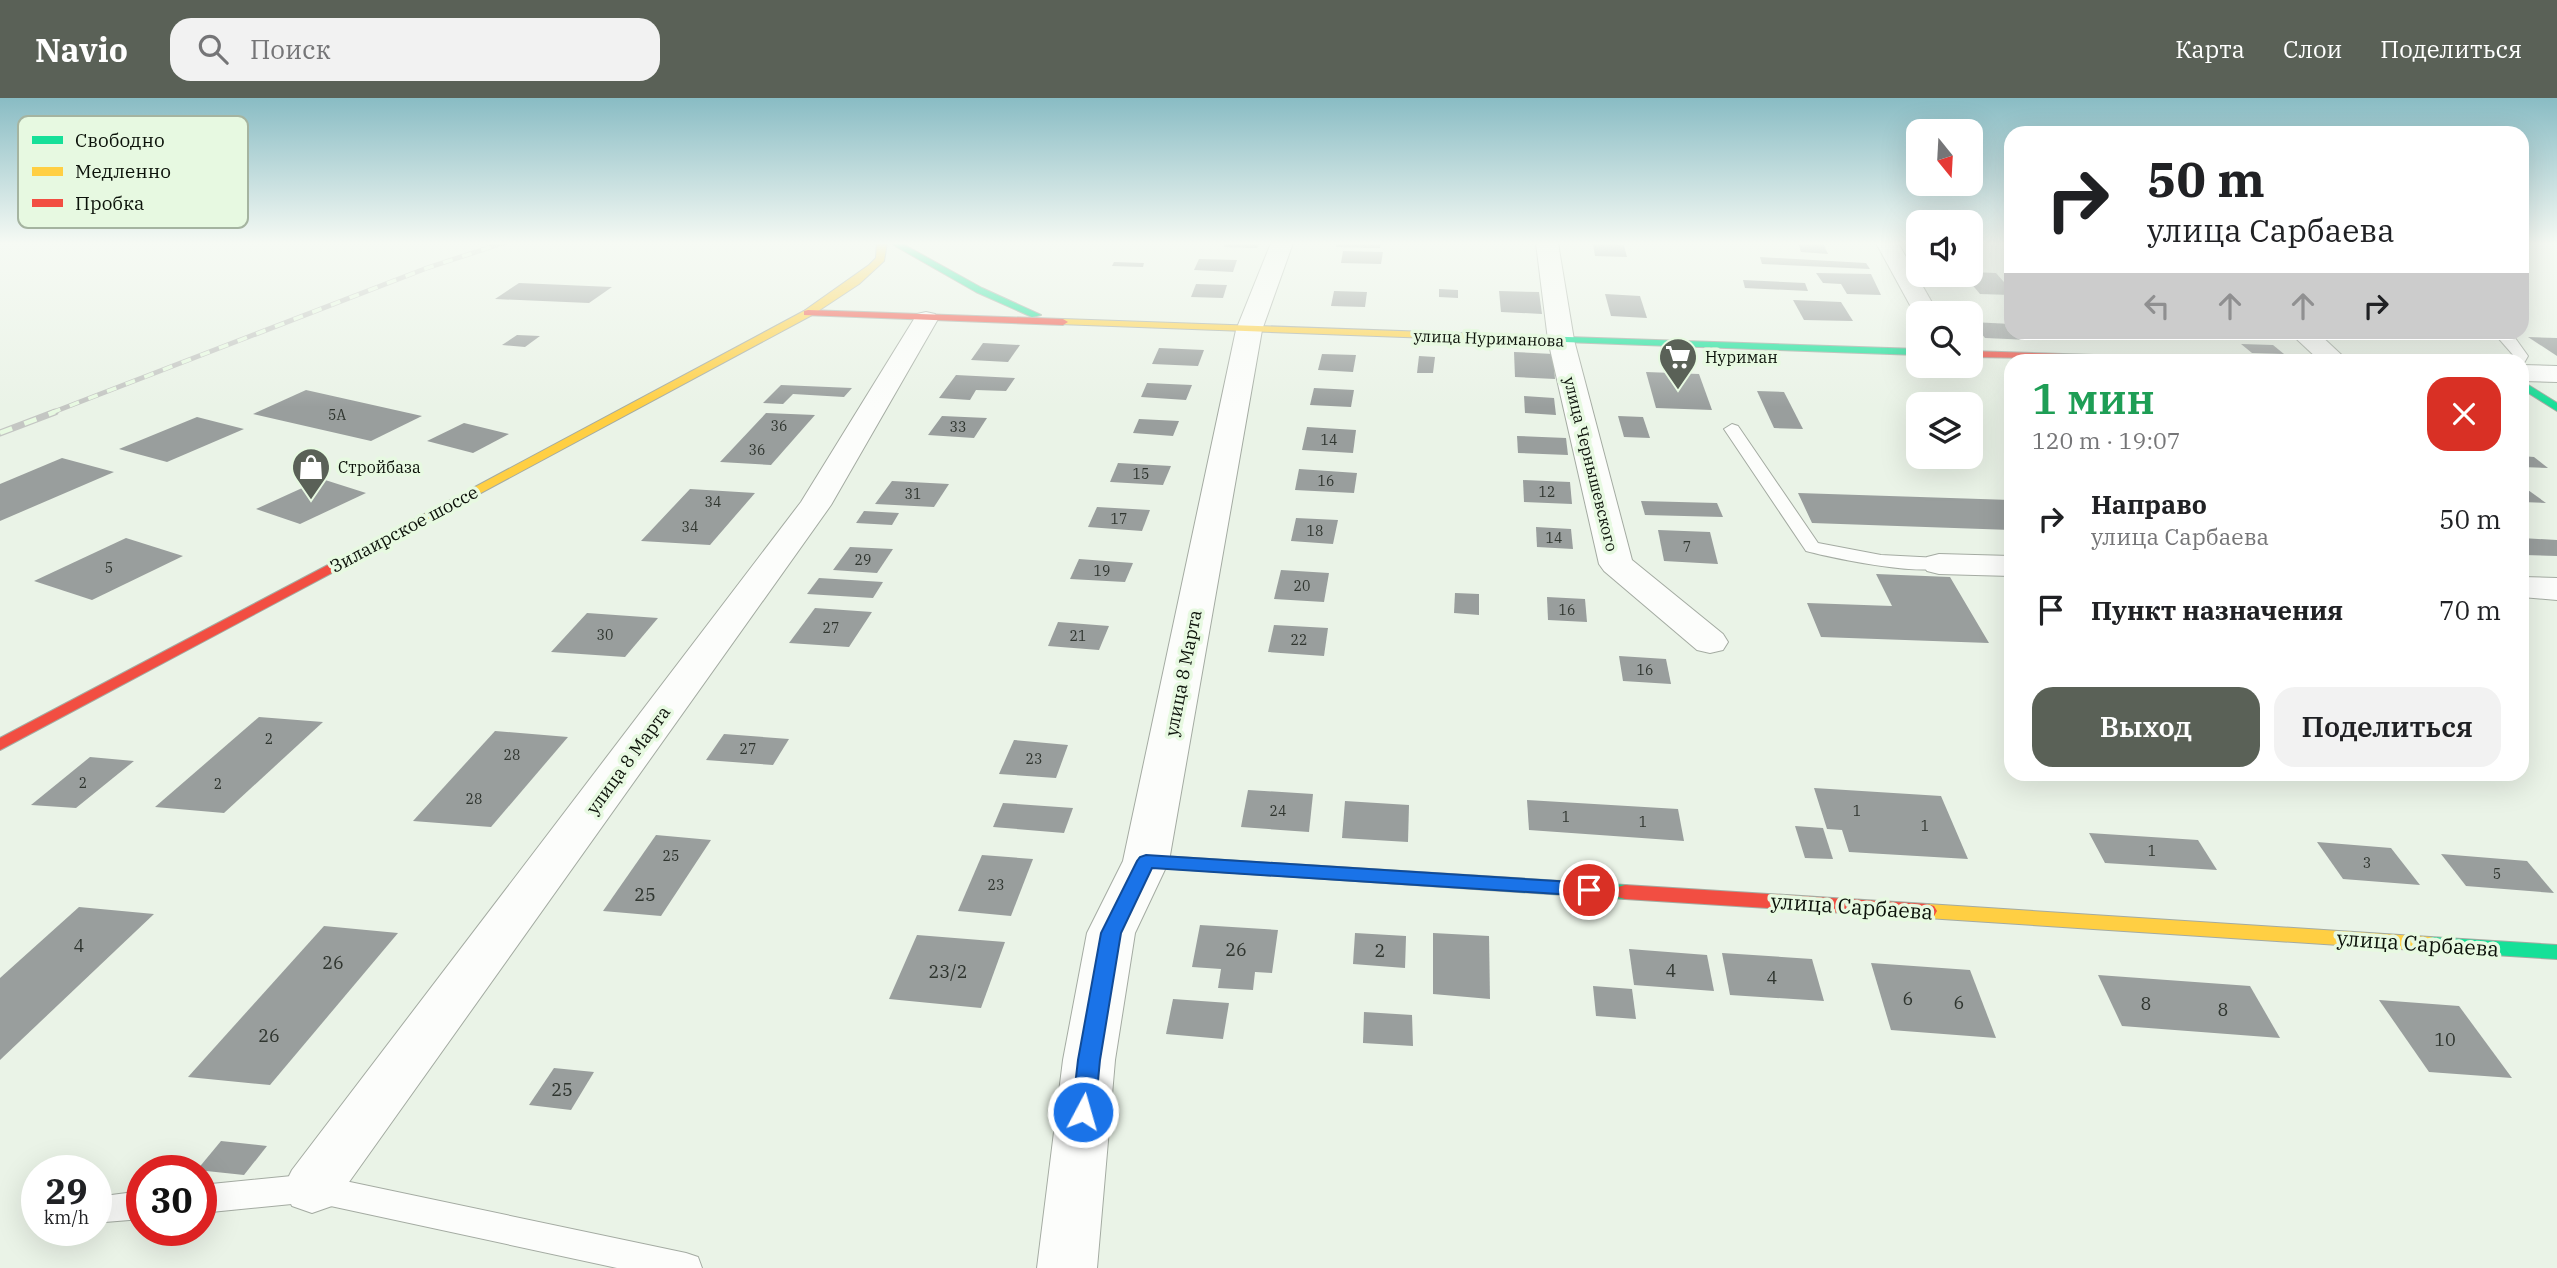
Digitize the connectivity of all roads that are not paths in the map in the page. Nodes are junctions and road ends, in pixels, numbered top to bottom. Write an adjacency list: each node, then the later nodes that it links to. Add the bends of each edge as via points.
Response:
1 (834, 298): 5 (main road, Зилаирское шоссе)
2 (996, 298): 7 (main road)
3 (1261, 298): 8 (street, улица 8 Марта)
4 (1555, 298): 10 (street, улица Чернышевского)
5 (808, 313): 6 (main road, улица Нуриманова); 25 (main road, Зилаирское шоссе)
6 (926, 319): 7 (main road, улица Нуриманова); 28 (street, улица 8 Марта, via 815,505)
7 (1054, 323): 8 (main road, улица Нуриманова)
8 (1249, 330): 10 (main road, улица Нуриманова); 26 (street, улица 8 Марта)
9 (2310, 340): 13 (street)
10 (1561, 341): 11 (main road, улица Нуриманова); 24 (street, улица Чернышевского, via 1616,565)
11 (1906, 352)
12 (1983, 354): 14 (main road)
13 (2327, 354)
14 (2004, 355)
15 (2529, 373): 16 (street)
16 (2557, 374)
17 (2529, 389): 18 (main road)
18 (2557, 408)
19 (1731, 429): 20 (lane, via 1812,547 1881,561)
20 (1939, 564): 21 (street)
21 (2004, 566)
22 (2529, 587): 23 (street)
23 (2557, 589)
24 (1710, 642)
25 (0, 745)
26 (1146, 861): 27 (main road, улица Сарбаева); 31 (street, улица 8 Марта, via 1111,933 1089,1060)
27 (2557, 952)
28 (312, 1188): 29 (lane); 30 (lane)
29 (217, 1197)
30 (686, 1268)
31 (1067, 1268)

